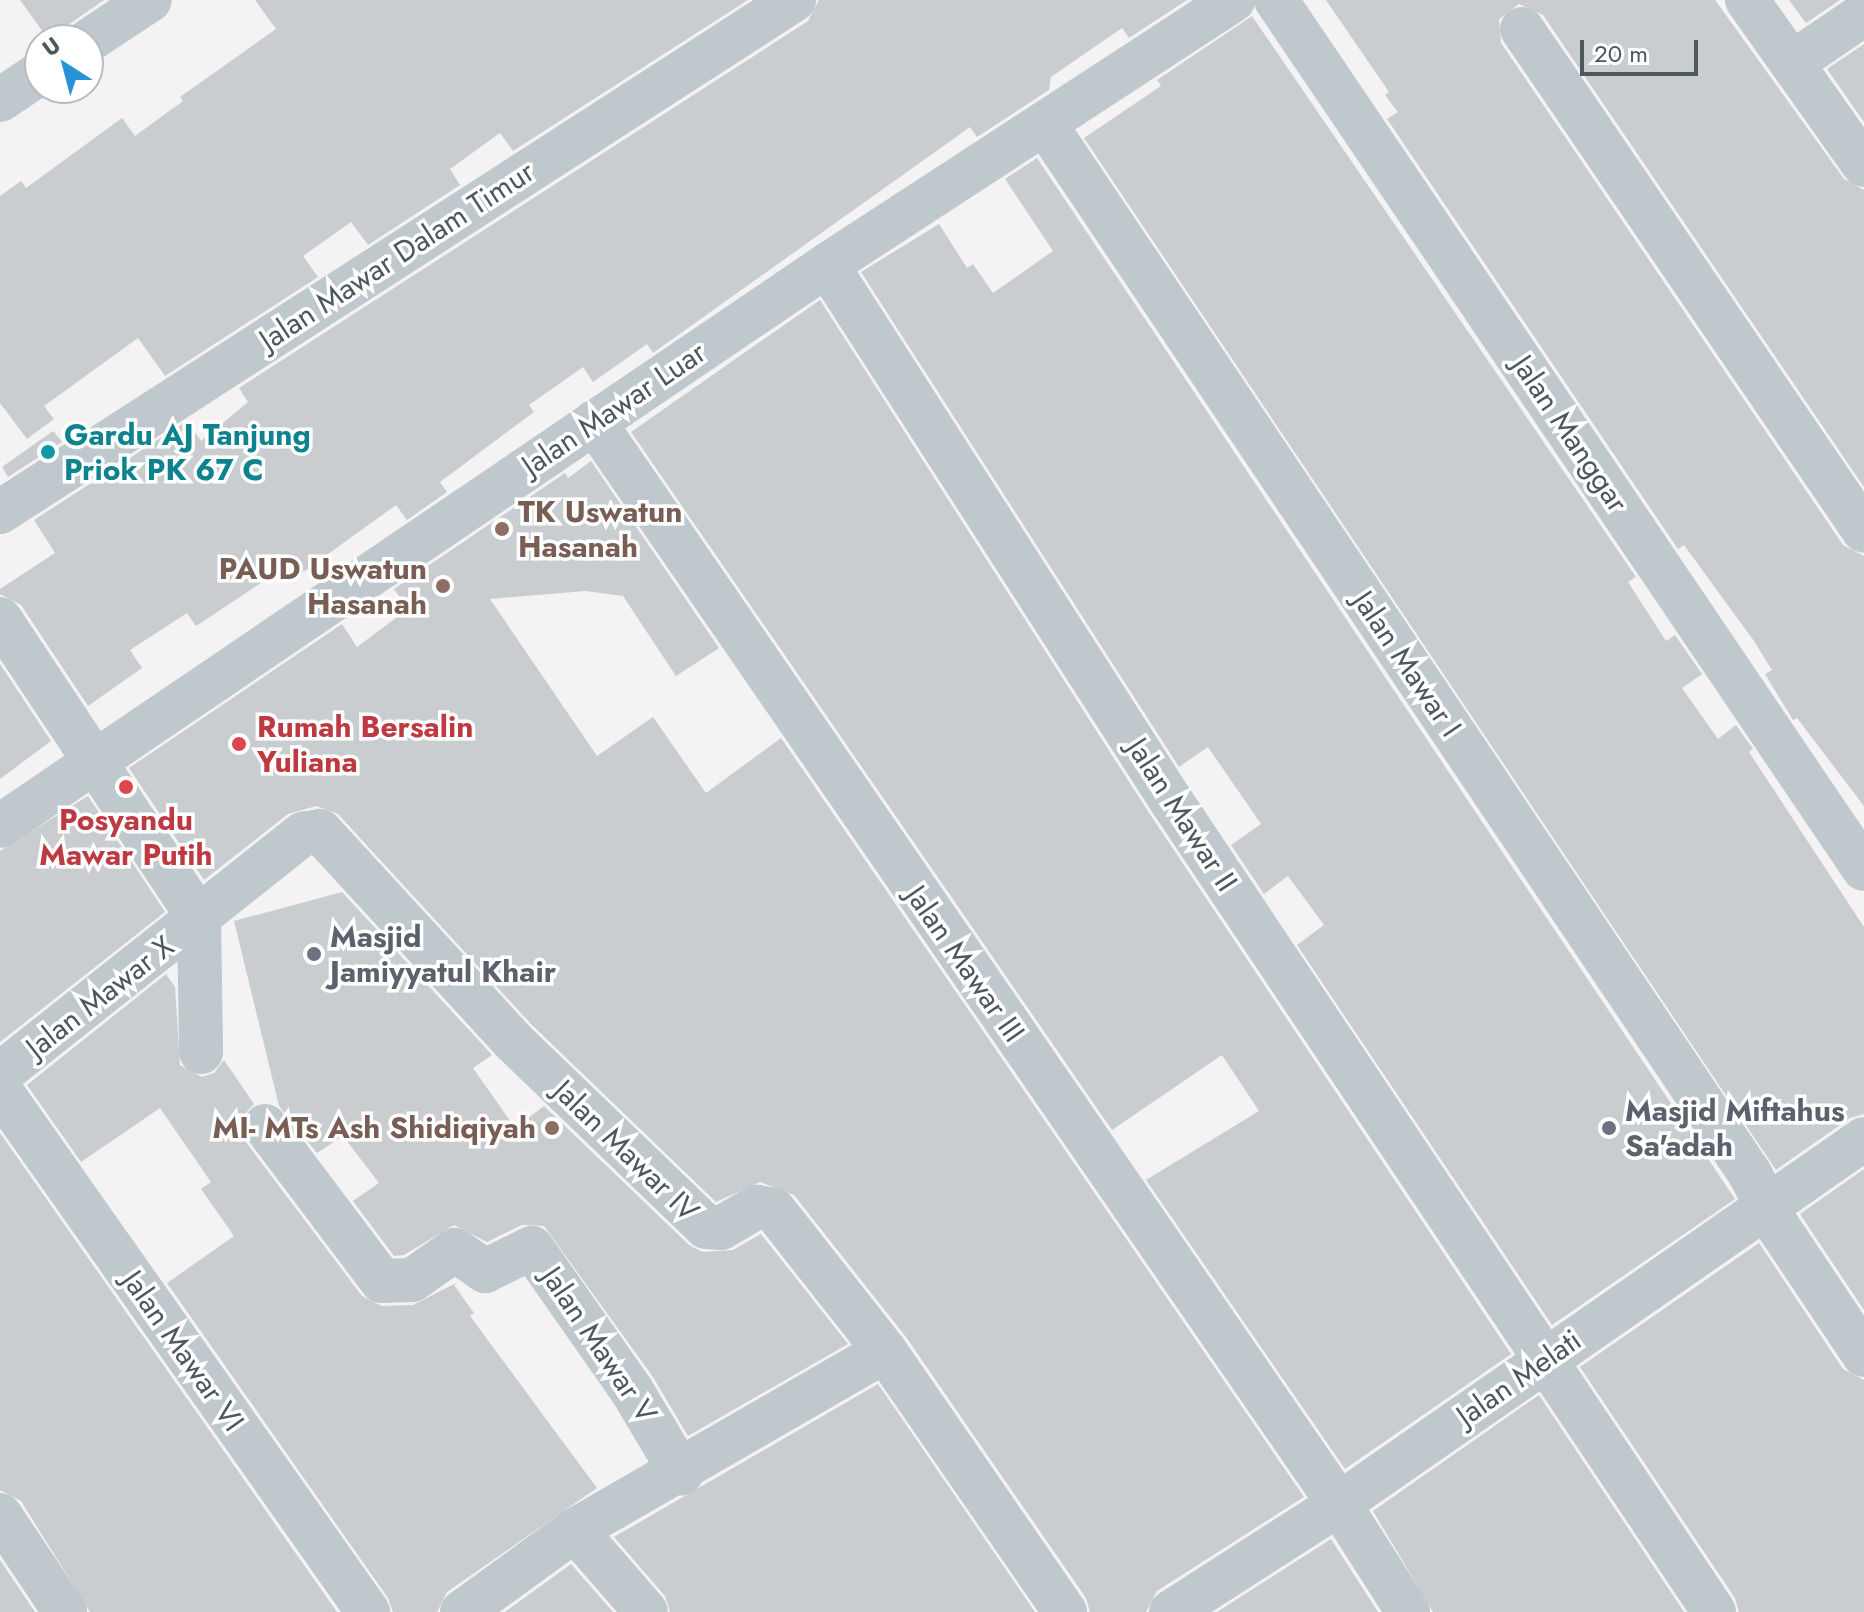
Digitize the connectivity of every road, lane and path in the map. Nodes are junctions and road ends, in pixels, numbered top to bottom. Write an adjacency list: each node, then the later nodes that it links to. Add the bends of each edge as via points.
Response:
1 (150, 0): 8 (street)
2 (794, 0): 16 (street, Jalan Mawar Dalam Timur)
3 (1233, 0): 12 (street, Jalan Mawar Luar)
4 (1276, 0): 22 (street, Jalan Manggar)
5 (1747, 0): 9 (street)
6 (1864, 14): 9 (street)
7 (1522, 29): 17 (street)
8 (104, 30)
9 (1792, 63): 13 (street)
10 (24, 84): 11 (street)
11 (0, 100)
12 (1045, 124): 14 (street, Jalan Mawar Luar); 29 (street, Jalan Mawar I)
13 (1864, 165)
14 (827, 265): 15 (street, Jalan Mawar Luar); 32 (street, Jalan Mawar II, via 1170,799)
15 (594, 422): 19 (street, Jalan Mawar Luar); 34 (street, Jalan Mawar III)
16 (0, 512)
17 (1864, 531)
18 (0, 619): 19 (street, Jalan Mawar X)
19 (95, 764): 20 (street, Jalan Mawar Luar); 23 (street, Jalan Mawar X)
20 (0, 826)
21 (320, 831): 23 (street, Jalan Mawar X, via 303,834); 30 (street, Jalan Mawar IV, via 513,1041 630,1158 712,1231 757,1207 774,1210)
22 (1864, 869)
23 (199, 918): 24 (street); 25 (street, Jalan Mawar X)
24 (201, 1052)
25 (0, 1074)
26 (0, 1090): 38 (street, Jalan Mawar VI)
27 (265, 1126): 33 (street, Jalan Mawar V, via 382,1281 412,1280 455,1250 485,1271 532,1248 632,1391)
28 (1864, 1139): 29 (street, Jalan Melati)
29 (1766, 1205): 31 (street, Jalan Mawar I); 32 (street, Jalan Melati)
30 (885, 1351): 33 (street); 41 (street, Jalan Mawar IV)
31 (1864, 1355)
32 (1545, 1360): 34 (street, Jalan Melati); 44 (street, Jalan Mawar II)
33 (681, 1473): 36 (street)
34 (1339, 1504): 42 (street, Jalan Melati); 43 (street, Jalan Mawar III)
35 (0, 1515): 37 (street)
36 (575, 1530): 39 (street); 40 (street)
37 (65, 1612)
38 (368, 1612)
39 (462, 1612)
40 (646, 1612)
41 (1065, 1612)
42 (1171, 1612)
43 (1408, 1612)
44 (1714, 1612)

